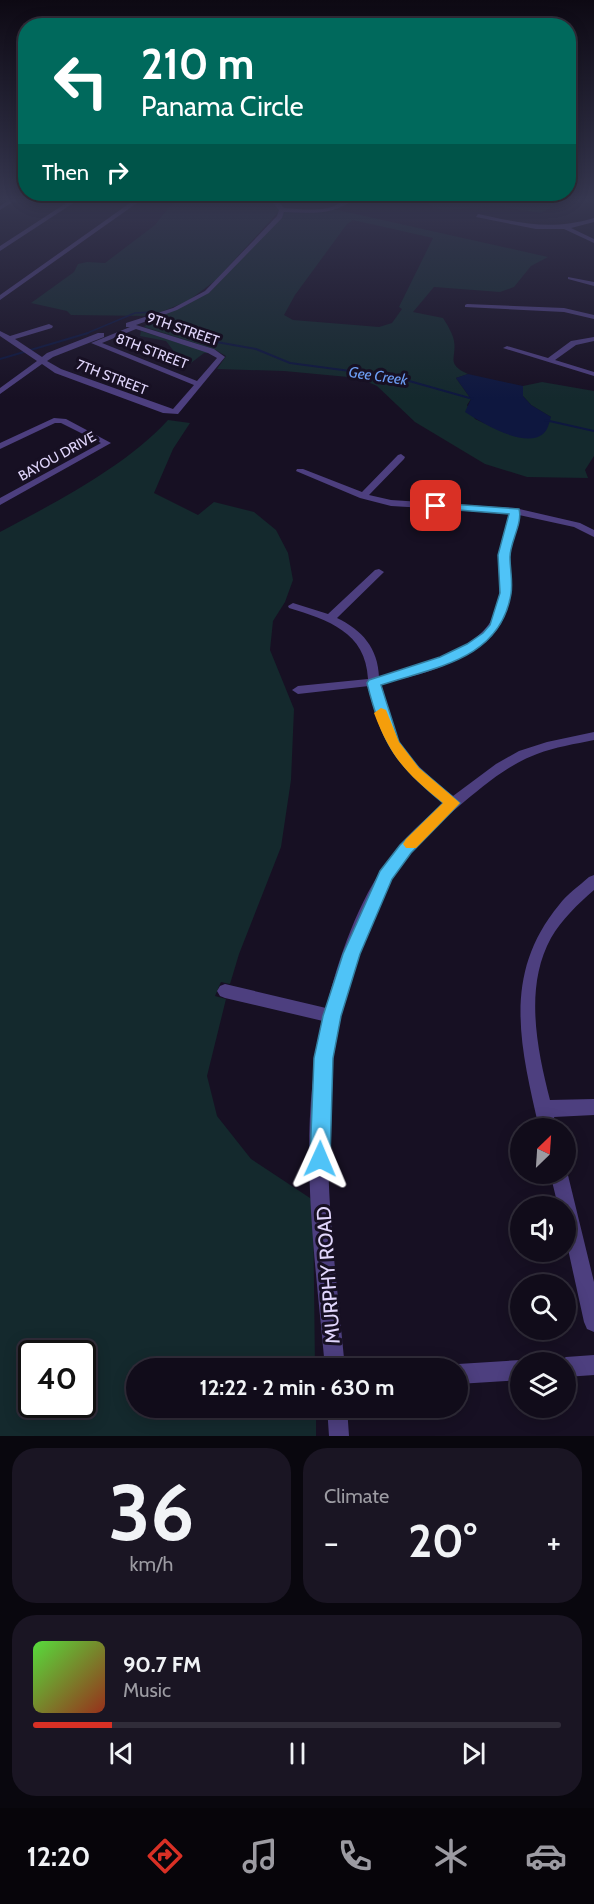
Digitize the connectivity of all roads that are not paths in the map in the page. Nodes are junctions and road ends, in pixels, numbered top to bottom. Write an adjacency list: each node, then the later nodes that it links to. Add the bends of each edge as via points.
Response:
1 (47, 265): 5 (street)
2 (233, 265): 14 (street, via 207,292 175,309)
3 (570, 278): 4 (street)
4 (594, 284)
5 (0, 298)
6 (467, 306): 7 (street, via 564,310)
7 (594, 317)
8 (50, 326): 11 (street)
9 (136, 327): 17 (street, 9TH STREET, via 221,357); 17 (street, 8TH STREET, via 94,343)
10 (0, 333): 11 (street, 7TH STREET)
11 (12, 338): 14 (street, 7TH STREET)
12 (594, 339): 15 (street, via 574,343)
13 (507, 348): 15 (street)
14 (41, 360): 17 (street, 7TH STREET, via 58,371 157,409 175,412); 18 (street)
15 (549, 361): 16 (street)
16 (594, 374)
17 (199, 384)
18 (0, 392)
19 (0, 446): 23 (street, BAYOU DRIVE, via 54,420 107,443)
20 (401, 457): 22 (street)
21 (300, 471): 22 (street)
22 (363, 496): 24 (street, via 391,503)
23 (0, 502)
24 (516, 511): 25 (street, via 577,525); 29 (street, via 504,555 503,609 488,636 445,660)
25 (594, 534)
26 (379, 572): 28 (street)
27 (293, 606): 28 (street)
28 (330, 618): 29 (street, via 362,640 372,658)
29 (374, 683): 30 (street); 32 (street, via 393,744 414,771)
30 (298, 690)
31 (594, 736): 32 (street, MURPHY ROAD, via 531,751 493,772)
32 (452, 803): 35 (street, MURPHY ROAD, via 386,875 351,954)
33 (594, 881): 37 (street, via 558,914 539,945 530,979 528,1045)
34 (225, 991): 35 (street)
35 (332, 1016): 41 (street, MURPHY ROAD, via 321,1085 320,1159)
36 (594, 1107): 37 (street)
37 (543, 1109): 38 (street)
38 (545, 1118)
39 (562, 1184): 40 (street)
40 (594, 1322)
41 (334, 1358)
42 (594, 1365): 43 (street)
43 (576, 1366)
44 (510, 1371): 45 (street)
45 (468, 1373)
46 (338, 1418): 47 (street)
47 (339, 1436)

